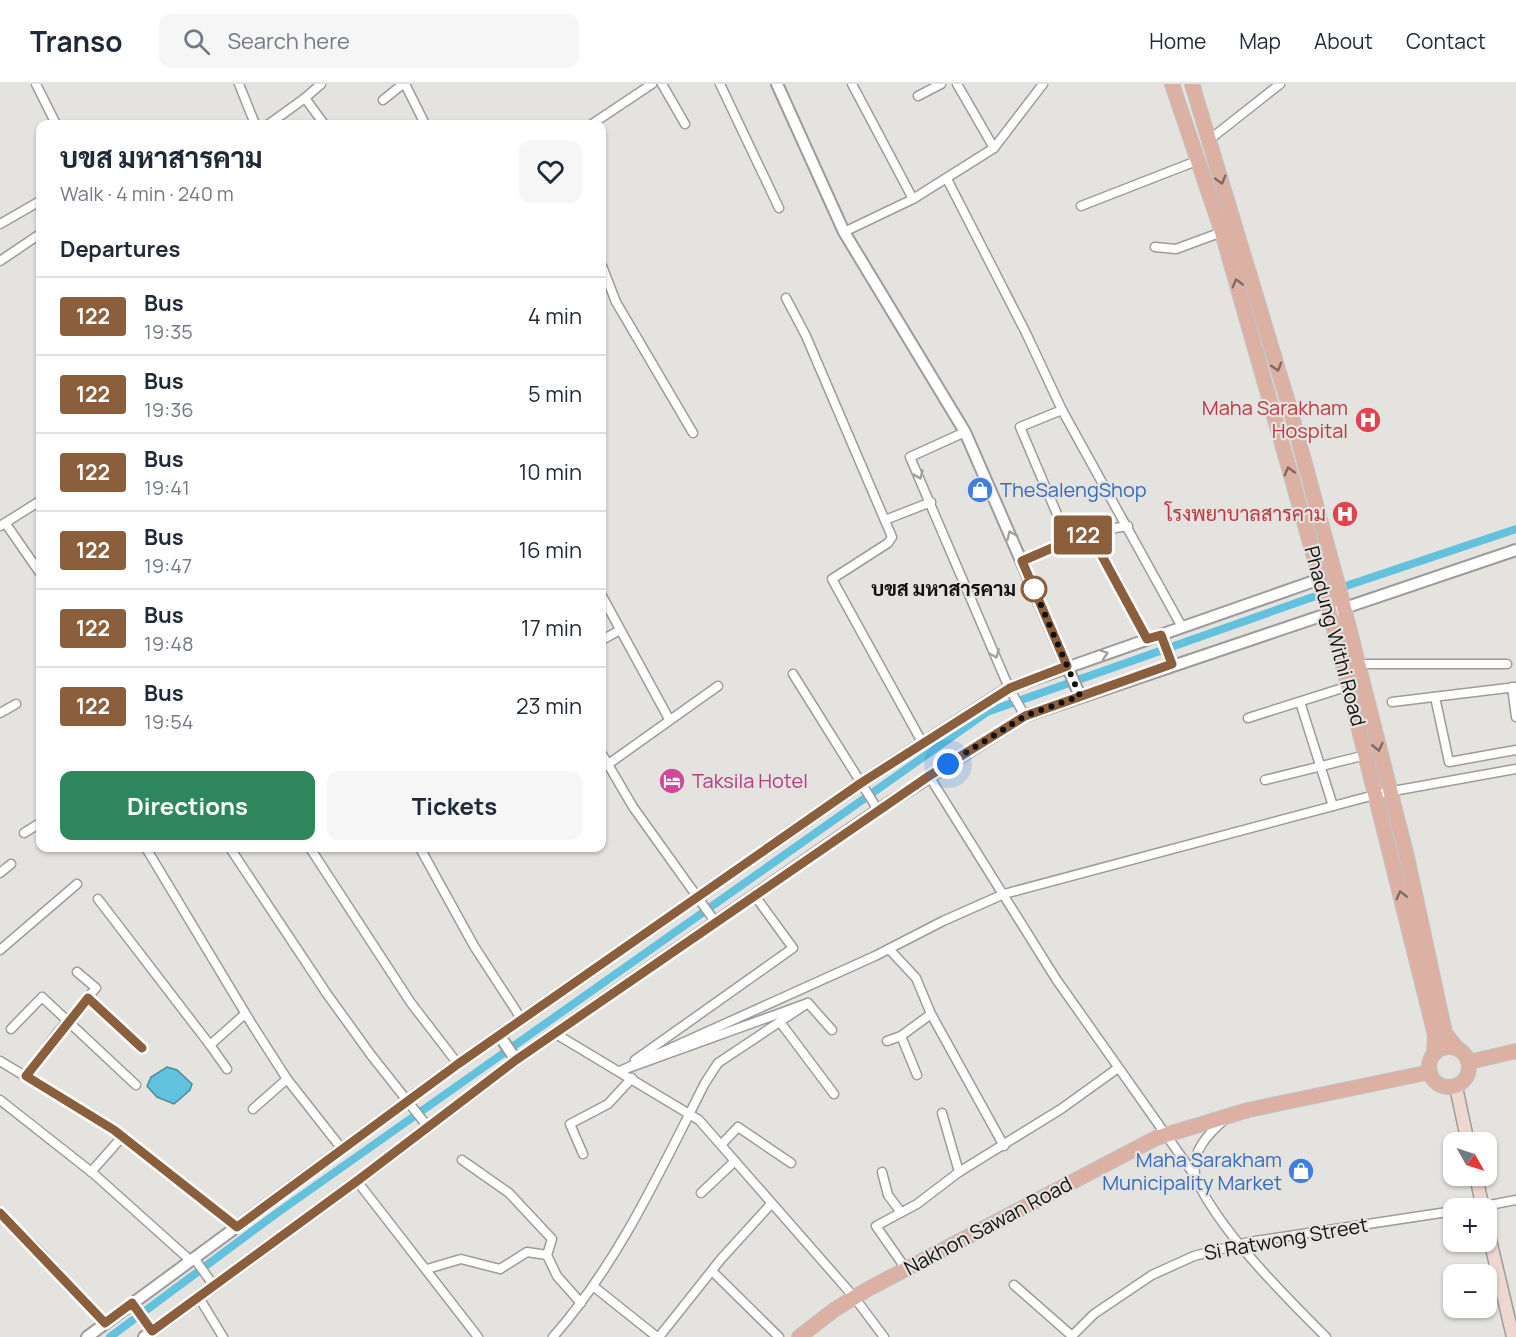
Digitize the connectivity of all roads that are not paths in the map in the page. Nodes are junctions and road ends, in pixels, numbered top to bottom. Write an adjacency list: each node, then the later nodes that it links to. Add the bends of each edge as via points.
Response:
1 (36, 84): 19 (street)
2 (239, 84): 20 (street)
3 (321, 84): 17 (street)
4 (404, 84): 18 (street); 23 (street)
5 (652, 84): 24 (street)
6 (662, 84): 25 (street)
7 (720, 84): 33 (street)
8 (777, 84): 35 (street)
9 (852, 84): 30 (street)
10 (941, 84): 16 (street)
11 (957, 84): 27 (street)
12 (1043, 84): 27 (street)
13 (1172, 84): 28 (main road, Phadung Withi Road)
14 (1192, 84): 26 (main road, Phadung Withi Road)
15 (1280, 84): 26 (street)
16 (918, 96)
17 (305, 98): 21 (street); 22 (street)
18 (383, 100)
19 (54, 120)
20 (253, 120)
21 (275, 120)
22 (321, 120)
23 (423, 120)
24 (598, 120)
25 (685, 124)
26 (1209, 140): 28 (main road); 57 (main road, Phadung Withi Road, one-way to 57, via 1290,409)
27 (994, 148): 29 (street)
28 (1196, 153): 32 (street); 36 (main road, Phadung Withi Road)
29 (947, 179): 30 (street); 42 (street)
30 (912, 199): 35 (street)
31 (36, 203): 34 (street)
32 (1081, 206)
33 (779, 208)
34 (0, 224)
35 (844, 232): 43 (street)
36 (1222, 232): 38 (street, via 1176,249); 55 (main road, Phadung Withi Road, one-way to 36)
37 (36, 237): 39 (street)
38 (1155, 247)
39 (0, 261)
40 (606, 276): 44 (street, via 616,302)
41 (786, 298): 47 (street)
42 (1062, 410): 49 (street); 51 (street, via 1020,427)
43 (964, 432): 45 (street, one-way to 45, via 910,457); 53 (street, one-way to 43)
44 (693, 433)
45 (931, 502): 47 (street); 72 (street, one-way to 72)
46 (36, 504): 48 (street)
47 (885, 520): 83 (street, via 892,537 888,543 832,579)
48 (3, 525): 54 (street)
49 (1128, 526): 50 (street); 59 (street)
50 (1089, 532): 51 (street); 63 (street)
51 (1068, 540): 53 (street)
52 (1516, 550): 57 (street)
53 (1022, 561): 67 (street)
54 (36, 568)
55 (1321, 583): 58 (main road, Phadung Withi Road); 59 (street)
56 (606, 604): 60 (street)
57 (1343, 604): 58 (street); 65 (main road, Phadung Withi Road)
58 (1329, 609): 64 (street); 70 (main road, Phadung Withi Road)
59 (1182, 627): 61 (street)
60 (620, 630): 62 (street); 82 (street)
61 (1161, 635): 63 (street); 64 (street)
62 (606, 638)
63 (1147, 639): 67 (street, one-way to 63)
64 (1172, 664): 73 (street)
65 (1358, 664): 66 (street); 92 (main road, Phadung Withi Road, one-way to 92)
66 (1506, 664)
67 (1067, 666): 72 (street); 73 (street)
68 (793, 674): 91 (street)
69 (718, 686): 82 (street)
70 (1349, 686): 75 (street); 92 (main road, Phadung Withi Road)
71 (1514, 687): 74 (street); 80 (street)
72 (1010, 688): 79 (street); 83 (street)
73 (1080, 696): 79 (street)
74 (1435, 697): 76 (street); 84 (street, via 1449,762)
75 (1300, 702): 81 (street); 87 (street)
76 (1392, 702)
77 (16, 704): 78 (street)
78 (0, 713)
79 (1025, 716): 89 (street)
80 (1516, 717)
81 (1248, 718)
82 (669, 719): 86 (street)
83 (923, 744): 91 (street)
84 (1516, 750)
85 (1358, 757): 87 (street)
86 (607, 765): 106 (street)
87 (1320, 766): 90 (street); 93 (street)
88 (1516, 769): 92 (street)
89 (929, 776): 94 (street); 104 (street)
90 (1264, 780)
91 (861, 783): 94 (street); 106 (street)
92 (1382, 793): 93 (street); 127 (main road, Phadung Withi Road, via 1407,857 1444,1033); 129 (main road, Phadung Withi Road, one-way to 92, via 1435,1035)
93 (1333, 806): 104 (street)
94 (878, 810): 105 (street)
95 (36, 825): 96 (street)
96 (24, 832)
97 (148, 852): 114 (street)
98 (233, 852): 146 (street, via 327,994)
99 (313, 852): 133 (street, via 411,1003)
100 (422, 852): 116 (street, via 474,946)
101 (11, 864): 102 (street)
102 (0, 873)
103 (77, 884): 110 (street)
104 (1004, 894): 109 (street); 134 (street, via 1056,979)
105 (755, 896): 108 (street); 136 (street, via 793,948)
106 (698, 897): 108 (street); 116 (street)
107 (98, 899): 125 (street)
108 (716, 922): 121 (street)
109 (889, 949): 115 (street, via 916,978); 136 (street)
110 (0, 950)
111 (77, 972): 112 (street, via 96,988)
112 (88, 998): 117 (street); 126 (street)
113 (808, 1003): 118 (street); 120 (street); 136 (street)
114 (245, 1014): 125 (street); 141 (street)
115 (931, 1014): 123 (street); 156 (street)
116 (522, 1020): 122 (street)
117 (69, 1022): 119 (street, via 42,998); 138 (street); 142 (street)
118 (780, 1022): 144 (street); 148 (street, via 718,1063)
119 (11, 1029)
120 (832, 1030)
121 (556, 1034): 130 (street); 136 (street)
122 (499, 1035): 130 (street); 133 (street)
123 (901, 1036): 124 (street); 139 (street)
124 (887, 1041)
125 (210, 1045): 135 (street)
126 (142, 1048)
127 (1457, 1048): 129 (main road, via 1444,1047); 132 (main road)
128 (1516, 1052): 132 (main road)
129 (1434, 1054): 137 (main road)
130 (516, 1060): 151 (street)
131 (0, 1061): 138 (street)
132 (1469, 1062): 143 (main road, via 1467,1077)
133 (458, 1064): 146 (street)
134 (1118, 1068): 153 (street); 156 (street)
135 (227, 1069)
136 (620, 1071): 140 (street)
137 (1430, 1072): 143 (main road, via 1442,1086); 150 (main road, Nakhon Sawan Road)
138 (26, 1076): 154 (street)
139 (917, 1076)
140 (632, 1078): 148 (street); 158 (street, via 608,1104 570,1124)
141 (287, 1079): 147 (street); 157 (street)
142 (136, 1085)
143 (1456, 1087): 152 (main road)
144 (834, 1094)
145 (0, 1100): 162 (street)
146 (408, 1101): 151 (street); 157 (street)
147 (253, 1109)
148 (690, 1113): 155 (street); 184 (street, via 624,1241)
149 (942, 1113): 164 (street)
150 (1229, 1116): 153 (main road, Nakhon Sawan Road); 165 (street, via 1202,1143 1196,1155)
151 (428, 1127): 166 (street)
152 (1466, 1132)
153 (1166, 1135): 165 (street); 180 (main road, Nakhon Sawan Road)
154 (122, 1137): 162 (street); 174 (street)
155 (721, 1145): 160 (street); 161 (street, via 738,1127)
156 (1004, 1146): 164 (street)
157 (342, 1149): 174 (street)
158 (583, 1154)
159 (462, 1160): 177 (street, via 509,1193 532,1215 552,1239)
160 (735, 1161): 167 (street); 169 (street)
161 (790, 1163)
162 (92, 1172): 178 (street)
163 (882, 1172): 171 (street, via 888,1196)
164 (959, 1172): 171 (street)
165 (1195, 1176): 175 (street)
166 (357, 1181): 179 (street); 183 (street)
167 (701, 1192)
168 (1516, 1200): 170 (street)
169 (771, 1204): 181 (street); 186 (street)
170 (1497, 1205)
171 (900, 1212): 180 (street, via 876,1226)
172 (0, 1213): 189 (street)
173 (1443, 1213): 175 (street, Si Ratwong Street)
174 (237, 1227): 178 (street)
175 (1241, 1244): 193 (street, Si Ratwong Street, via 1194,1256 1152,1275 1094,1314); 201 (street)
176 (1493, 1252): 192 (main road)
177 (547, 1256): 179 (street, via 527,1252 500,1269 461,1259); 188 (street, via 557,1276)
178 (192, 1259): 183 (street); 187 (street)
179 (427, 1269): 196 (street)
180 (906, 1269): 186 (main road, Nakhon Sawan Road)
181 (712, 1271): 197 (street); 198 (street)
182 (1014, 1285): 193 (street)
183 (214, 1286): 185 (street)
184 (593, 1286): 188 (street); 197 (street)
185 (198, 1296): 190 (street); 195 (street)
186 (854, 1297): 199 (main road, Nakhon Sawan Road); 200 (street)
187 (132, 1303): 189 (street); 190 (street)
188 (581, 1303): 191 (street)
189 (105, 1323): 194 (street)
190 (148, 1334)
191 (558, 1335)
192 (1514, 1335)
193 (1074, 1336)
194 (87, 1337)
195 (223, 1337)
196 (478, 1337)
197 (658, 1337)
198 (779, 1337)
199 (799, 1337)
200 (884, 1337)
201 (1326, 1337)

